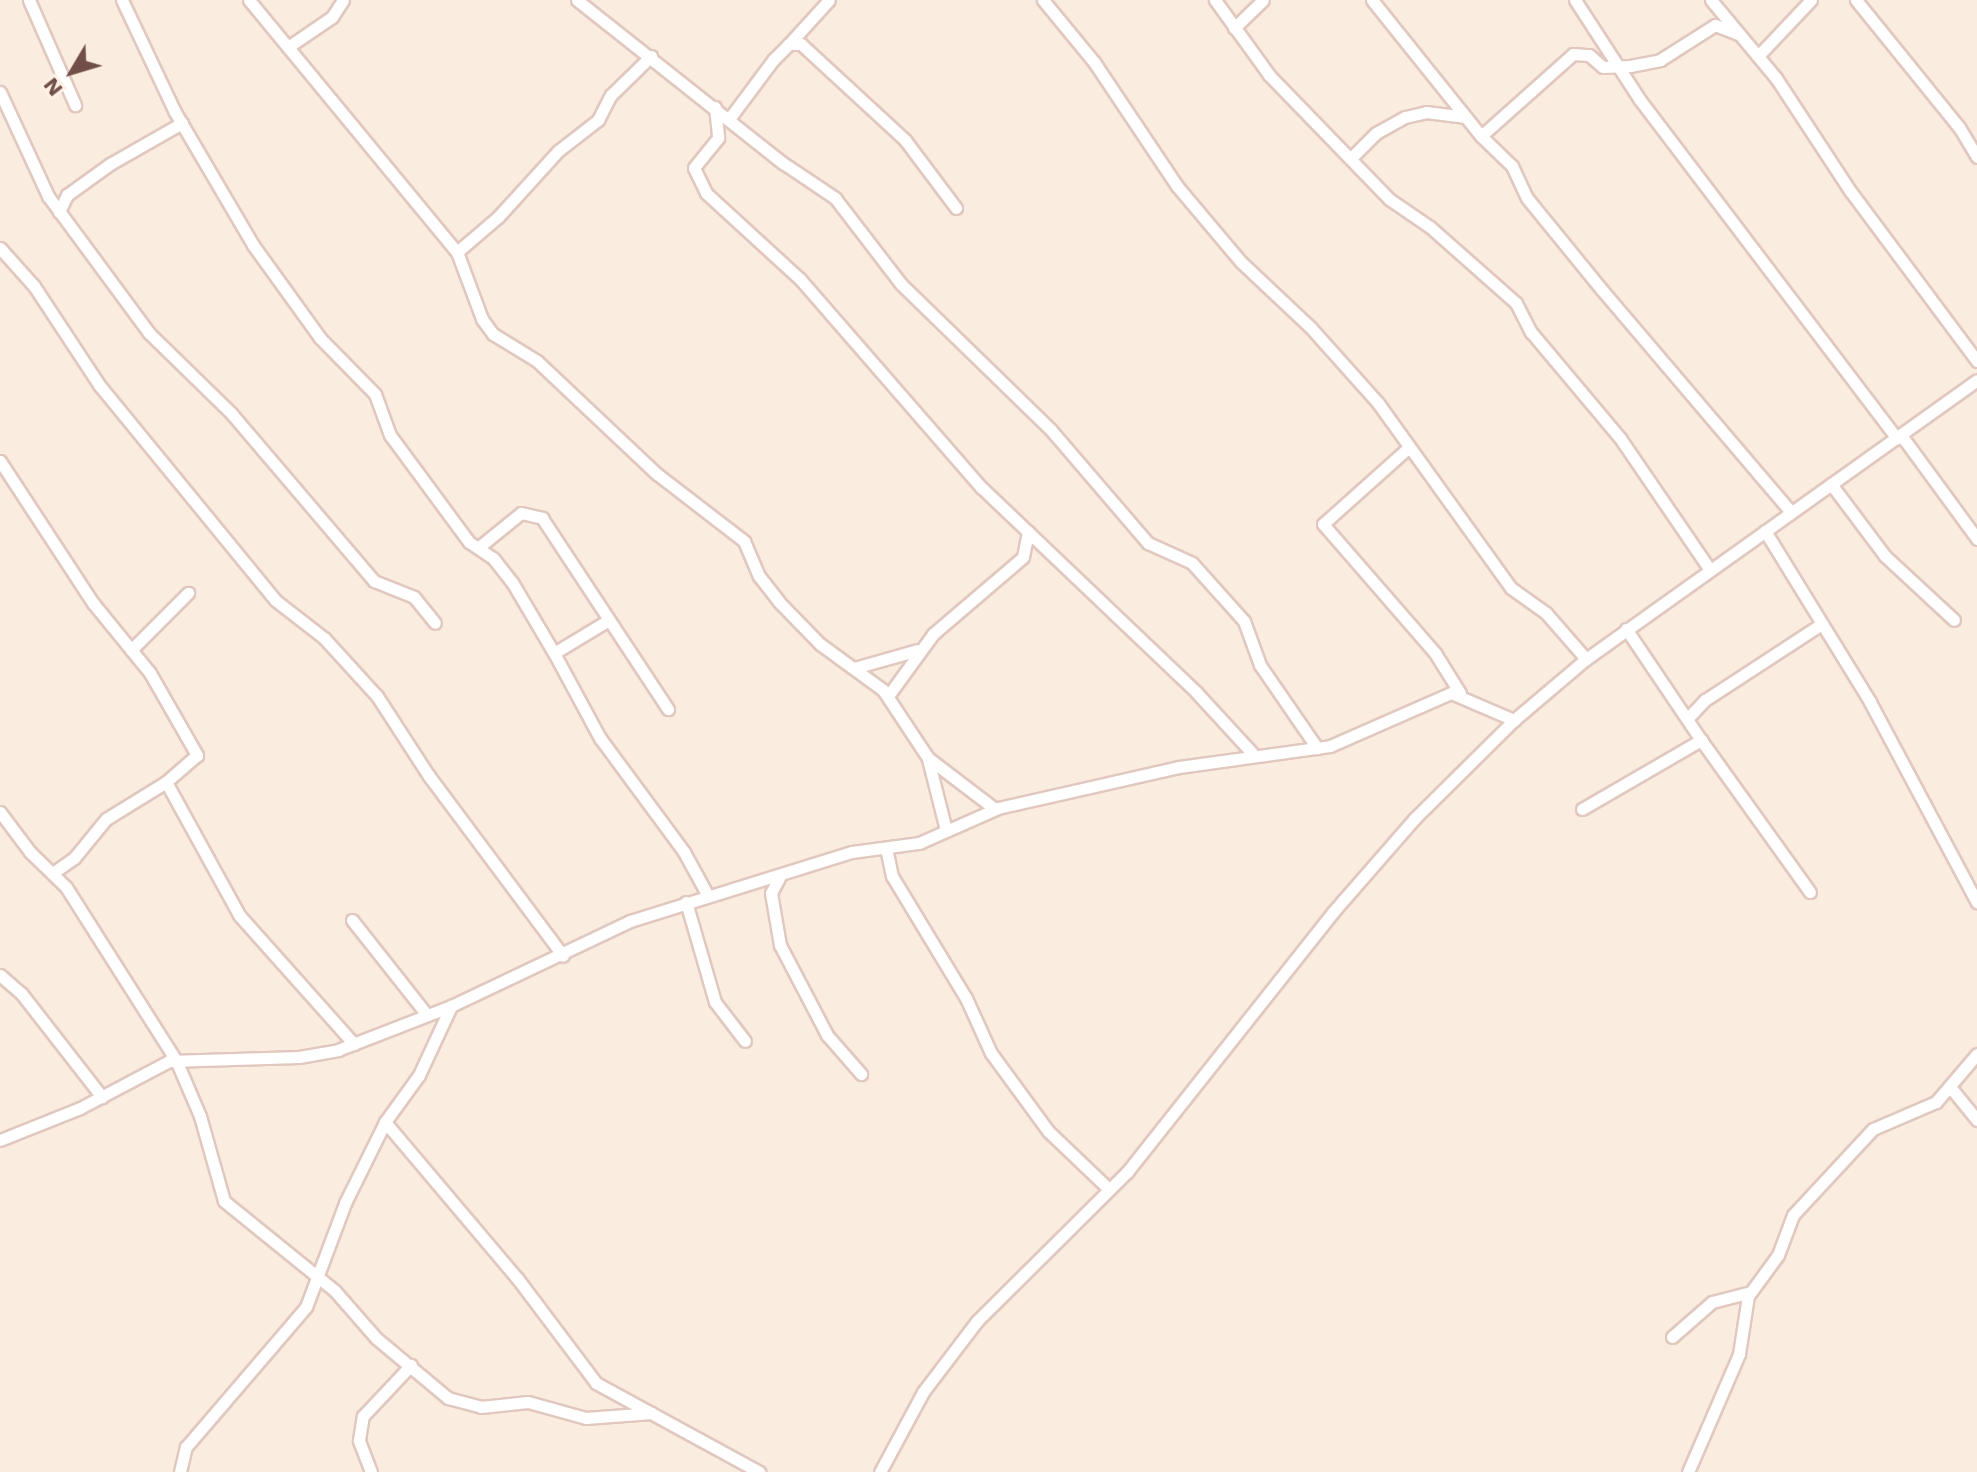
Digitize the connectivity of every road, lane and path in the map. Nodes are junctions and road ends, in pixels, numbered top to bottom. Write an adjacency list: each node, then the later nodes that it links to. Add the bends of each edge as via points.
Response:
1 (29, 0): 26 (street)
2 (122, 0): 30 (street)
3 (249, 0): 19 (street)
4 (343, 0): 19 (street, via 332,17)
5 (577, 0): 20 (street)
6 (829, 0): 18 (street, via 799,31)
7 (1043, 0): 43 (street, via 1094,62 1177,186 1241,262 1311,328 1378,403)
8 (1215, 0): 15 (street)
9 (1263, 0): 15 (street)
10 (1372, 0): 28 (street)
11 (1575, 0): 22 (street)
12 (1711, 0): 16 (street)
13 (1811, 0): 17 (street)
14 (1856, 0): 32 (street, via 1959,127)
15 (1234, 28): 33 (street, via 1269,75)
16 (1741, 36): 17 (street); 21 (street); 23 (street, via 1715,25 1660,60)
17 (1772, 36): 21 (street)
18 (795, 44): 29 (street); 36 (street, via 873,107)
19 (288, 47): 39 (street, via 418,211)
20 (651, 56): 27 (street); 39 (street, via 611,95 598,120 558,151 498,217)
21 (1758, 56): 40 (street)
22 (1615, 65): 23 (street); 24 (street); 31 (street, via 1603,67 1589,55 1569,56)
23 (1630, 66): 24 (street)
24 (1626, 81): 42 (street)
25 (0, 92): 35 (street)
26 (75, 105)
27 (715, 107): 29 (street); 47 (street, via 718,138 696,163 700,184 800,279 982,488)
28 (1466, 117): 31 (street); 33 (street, via 1426,112 1405,117 1376,133)
29 (729, 119): 69 (street, via 835,198 901,284 1051,430 1148,543 1192,563 1244,621 1260,665)
30 (182, 123): 34 (street); 50 (street, via 271,273 320,338 375,394 390,435 469,542)
31 (1481, 136): 46 (street, via 1512,166 1534,207)
32 (1977, 157)
33 (1351, 158): 51 (street, via 1396,205 1430,227 1516,303 1531,332 1620,438)
34 (67, 195): 35 (street); 37 (street)
35 (48, 196): 37 (street)
36 (956, 208)
37 (59, 212): 55 (street, via 149,333 231,413 374,581 414,597)
38 (0, 248): 87 (street, via 34,286 133,428 275,600 324,638 377,696 429,776)
39 (457, 252): 62 (street, via 482,319 493,334 537,361 657,474 744,541 759,576 779,602 820,644)
40 (1977, 361)
41 (1977, 380): 42 (street)
42 (1899, 436): 45 (street); 49 (street)
43 (1408, 448): 61 (street, via 1511,588 1546,613); 63 (street, via 1323,524 1435,653)
44 (0, 461): 59 (street, via 93,603)
45 (1831, 484): 46 (street); 53 (street, via 1885,556)
46 (1791, 512): 48 (street)
47 (1028, 531): 58 (street, via 1023,557 956,611); 70 (street)
48 (1765, 531): 51 (street); 56 (street)
49 (1977, 539)
50 (479, 547): 54 (street, via 515,516 537,515); 60 (street, via 512,582)
51 (1710, 570): 57 (street)
52 (188, 593): 59 (street)
53 (1954, 620)
54 (607, 621): 60 (street); 65 (street)
55 (435, 623)
56 (1820, 625): 66 (street, via 1705,700); 85 (street, via 1870,702)
57 (1626, 629): 61 (street); 66 (street)
58 (920, 649): 62 (street); 64 (street)
59 (131, 650): 72 (street, via 166,698 197,755)
60 (554, 653): 83 (street, via 600,738 684,852)
61 (1586, 659): 67 (street)
62 (854, 668): 64 (street)
63 (1460, 693): 67 (street); 69 (street)
64 (888, 696): 71 (street)
65 (668, 709)
66 (1688, 718): 68 (street)
67 (1514, 720): 103 (street, via 1367,871 1168,1123)
68 (1701, 740): 74 (street); 81 (street)
69 (1317, 748): 70 (street)
70 (1254, 755): 73 (street)
71 (928, 758): 73 (street); 76 (street)
72 (166, 782): 78 (street, via 106,819 74,858); 92 (street, via 239,915)
73 (995, 809): 76 (street)
74 (1582, 809)
75 (0, 812): 78 (street, via 30,852)
76 (946, 830): 77 (street, via 919,843)
77 (886, 848): 79 (street, via 852,852); 103 (street, via 892,876 966,998 991,1053 1048,1131)
78 (54, 872): 94 (street)
79 (779, 878): 80 (street); 82 (street)
80 (761, 883): 82 (street); 83 (street)
81 (1810, 892)
82 (771, 893): 95 (street, via 780,945 827,1035)
83 (707, 894): 84 (street)
84 (686, 902): 87 (street, via 630,921); 91 (street, via 715,1002)
85 (1977, 902)
86 (352, 920): 90 (street)
87 (563, 956): 89 (street)
88 (0, 975): 97 (street, via 21,993)
89 (451, 1006): 90 (street); 99 (street, via 419,1075)
90 (427, 1015): 92 (street)
91 (745, 1041)
92 (354, 1044): 94 (street, via 299,1057)
93 (1977, 1054): 96 (street)
94 (176, 1060): 97 (street); 104 (street, via 200,1116 224,1201)
95 (861, 1074)
96 (1946, 1092): 98 (street); 105 (street, via 1916,1113 1880,1123 1856,1145 1793,1215 1778,1255)
97 (102, 1097): 101 (street)
98 (1977, 1120)
99 (385, 1122): 104 (street); 108 (street, via 517,1278 596,1383)
100 (0, 1127): 101 (street)
101 (15, 1133): 102 (street)
102 (0, 1140)
103 (1109, 1189): 112 (street, via 977,1321 923,1392)
104 (313, 1279): 107 (street, via 335,1291 376,1338); 109 (street, via 306,1307 186,1447)
105 (1751, 1292): 106 (street, via 1712,1302); 113 (street, via 1739,1354)
106 (1672, 1337)
107 (411, 1365): 108 (street, via 434,1391 470,1406 528,1402 586,1418); 110 (street, via 363,1416 359,1440)
108 (652, 1413): 111 (street)
109 (180, 1472)
110 (371, 1472)
111 (759, 1472)
112 (880, 1472)
113 (1688, 1472)

